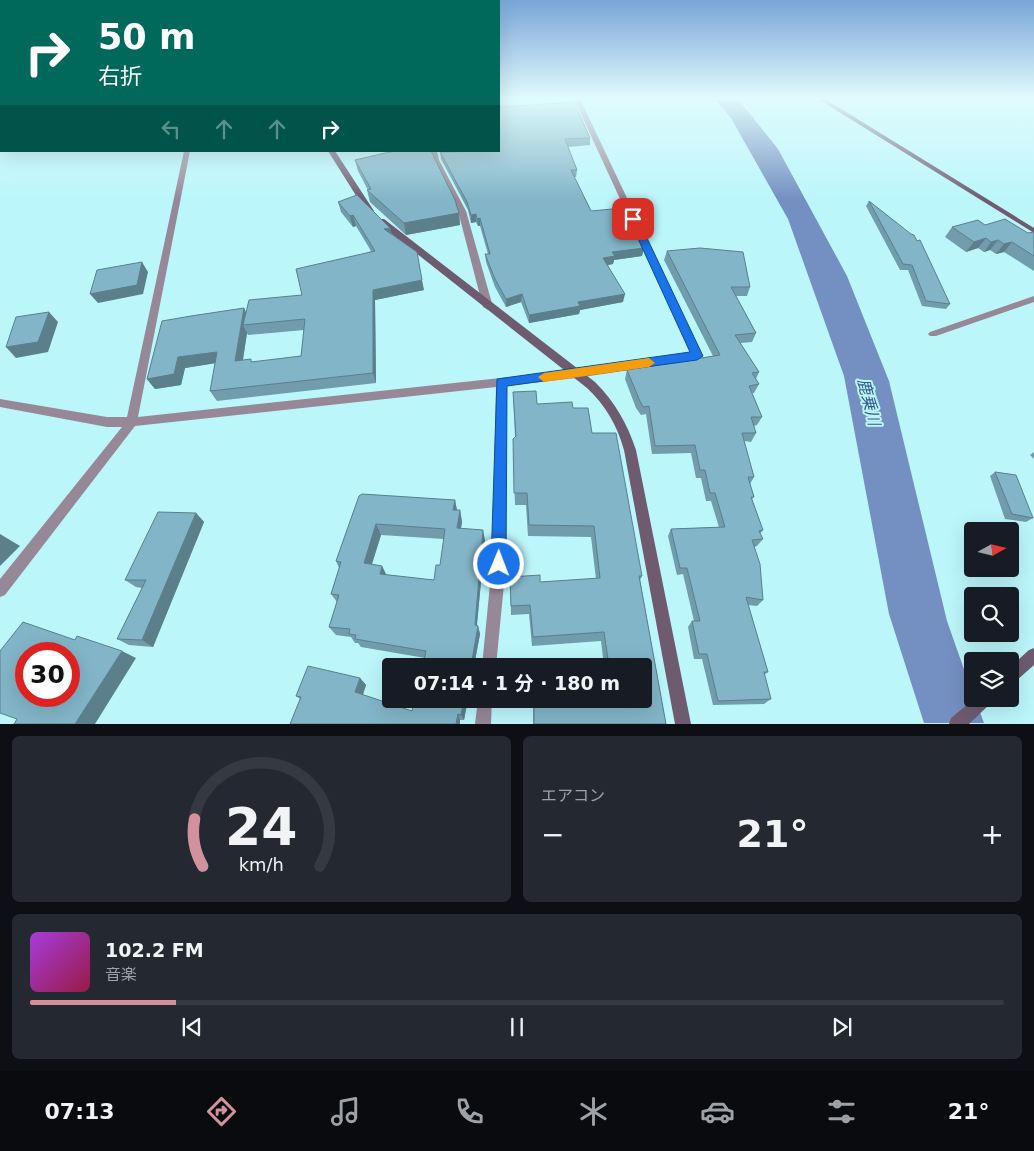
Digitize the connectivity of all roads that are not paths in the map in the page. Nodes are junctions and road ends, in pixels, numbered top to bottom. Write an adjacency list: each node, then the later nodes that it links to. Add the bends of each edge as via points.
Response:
1 (593, 133): 10 (street, via 697,356)
2 (876, 133): 6 (street)
3 (187, 152): 13 (street)
4 (332, 152): 8 (street, via 370,211)
5 (434, 152): 8 (street, via 462,211)
6 (1034, 231)
7 (1034, 299): 9 (street)
8 (488, 307): 10 (street)
9 (933, 334)
10 (576, 374): 11 (street); 21 (street, via 604,398 625,430)
11 (501, 382): 13 (street); 15 (street, via 499,564)
12 (0, 403): 13 (street, via 106,422)
13 (132, 422): 14 (street)
14 (0, 590)
15 (490, 658)
16 (1029, 660): 17 (street)
17 (1019, 669)
18 (976, 707): 22 (street)
19 (485, 708): 20 (street)
20 (483, 724)
21 (683, 724)
22 (957, 724)

